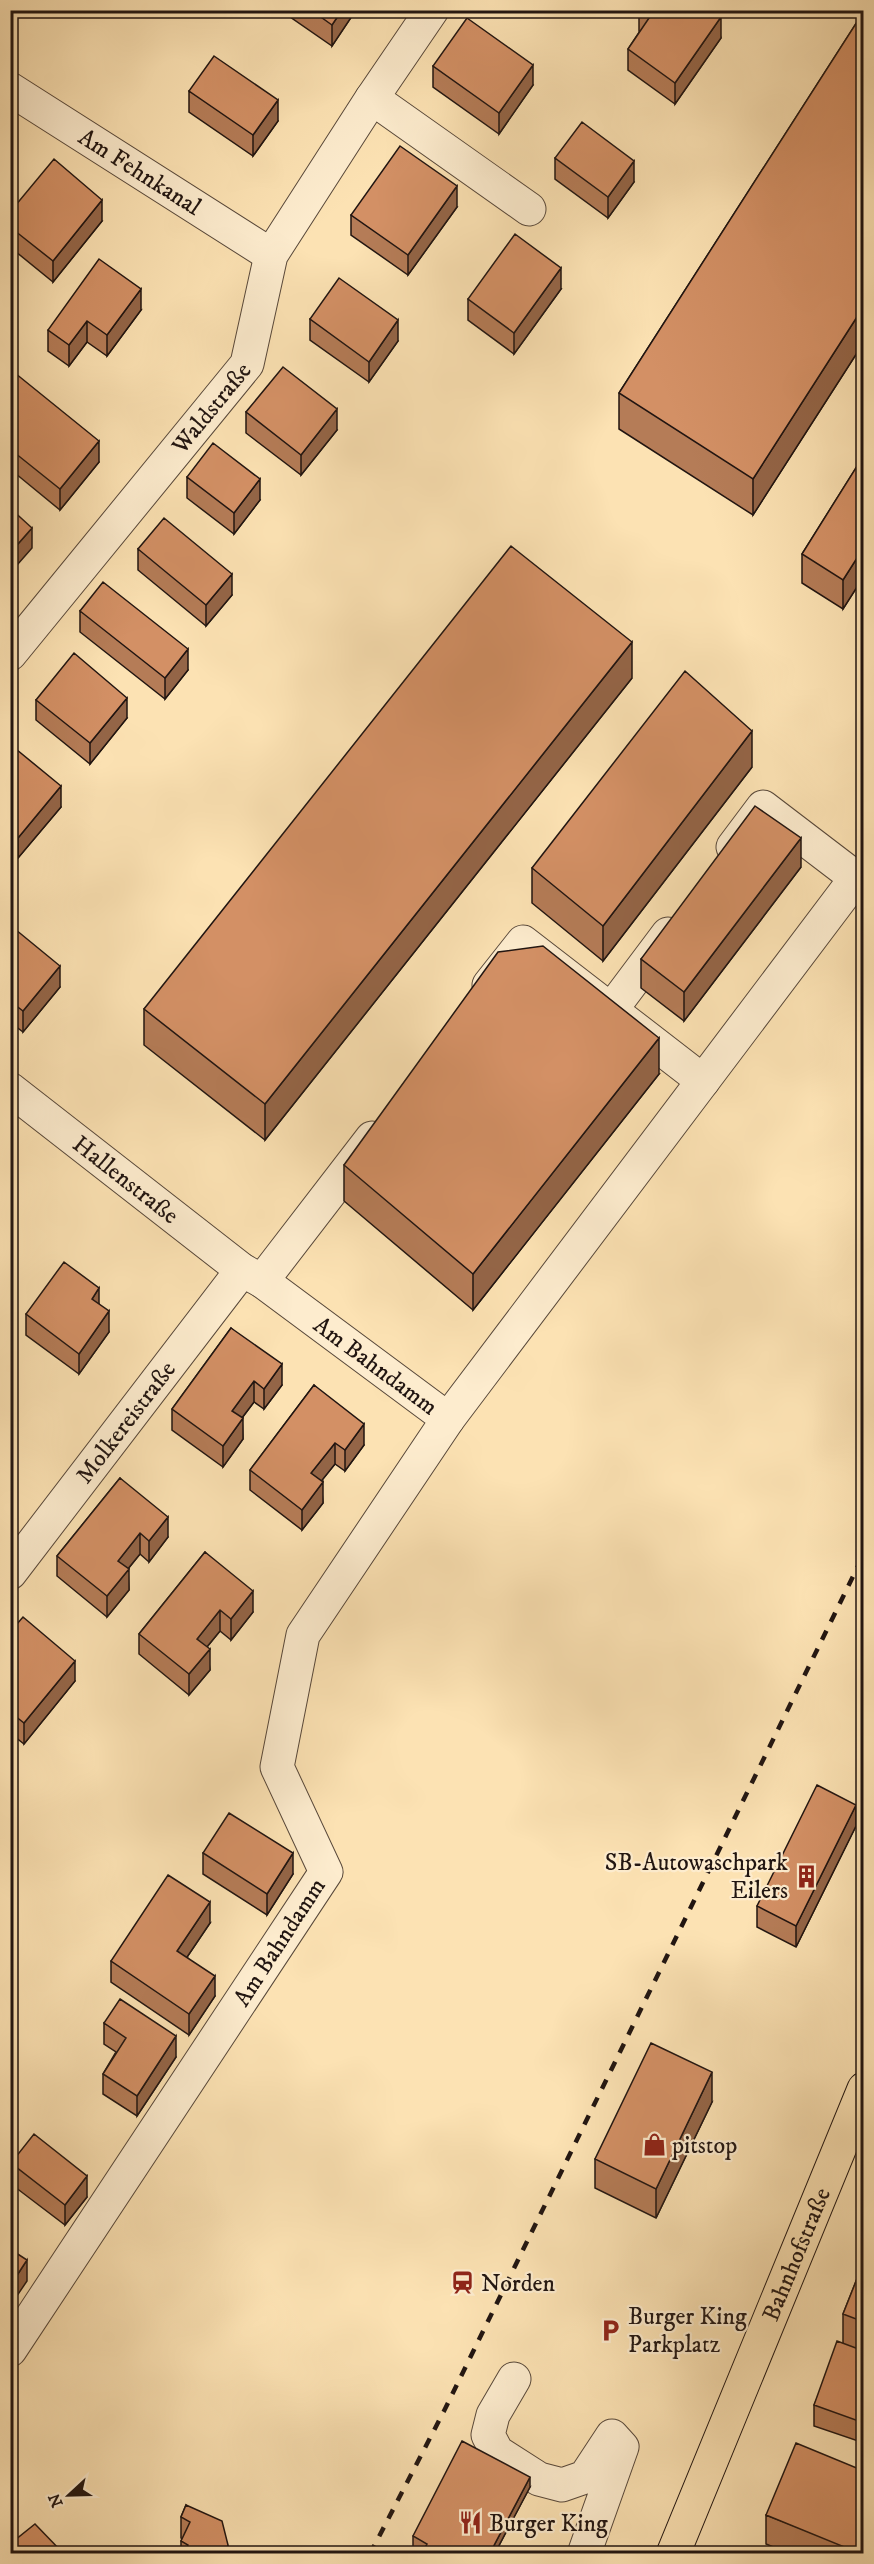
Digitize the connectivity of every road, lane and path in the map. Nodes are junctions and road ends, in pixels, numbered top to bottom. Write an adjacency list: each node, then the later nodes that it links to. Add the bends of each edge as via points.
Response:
1 (432, 10): 3 (street, Waldstraße)
2 (10, 89): 5 (street, Am Fehnkanal)
3 (372, 98): 4 (street); 5 (street, Waldstraße)
4 (529, 209)
5 (271, 255): 6 (street, Waldstraße, via 247,364)
6 (10, 654)
7 (715, 872): 11 (street, via 763,807 856,878)
8 (687, 908): 10 (street)
9 (472, 1008): 10 (street, via 523,942)
10 (611, 1010): 11 (street)
11 (703, 1081): 15 (street)
12 (10, 1089): 14 (street, Hallenstraße)
13 (392, 1112): 14 (street, Molkereistraße)
14 (252, 1275): 15 (street, Am Bahndamm); 16 (street, Molkereistraße)
15 (448, 1419): 18 (street, Am Bahndamm, via 303,1635 278,1767 326,1872)
16 (10, 1573)
17 (864, 2089): 21 (main road, Bahnhofstraße)
18 (10, 2350)
19 (514, 2379): 20 (street, via 493,2415 488,2435 497,2452 539,2479 562,2485 585,2477 612,2436 622,2447)
20 (584, 2553)
21 (673, 2553)

